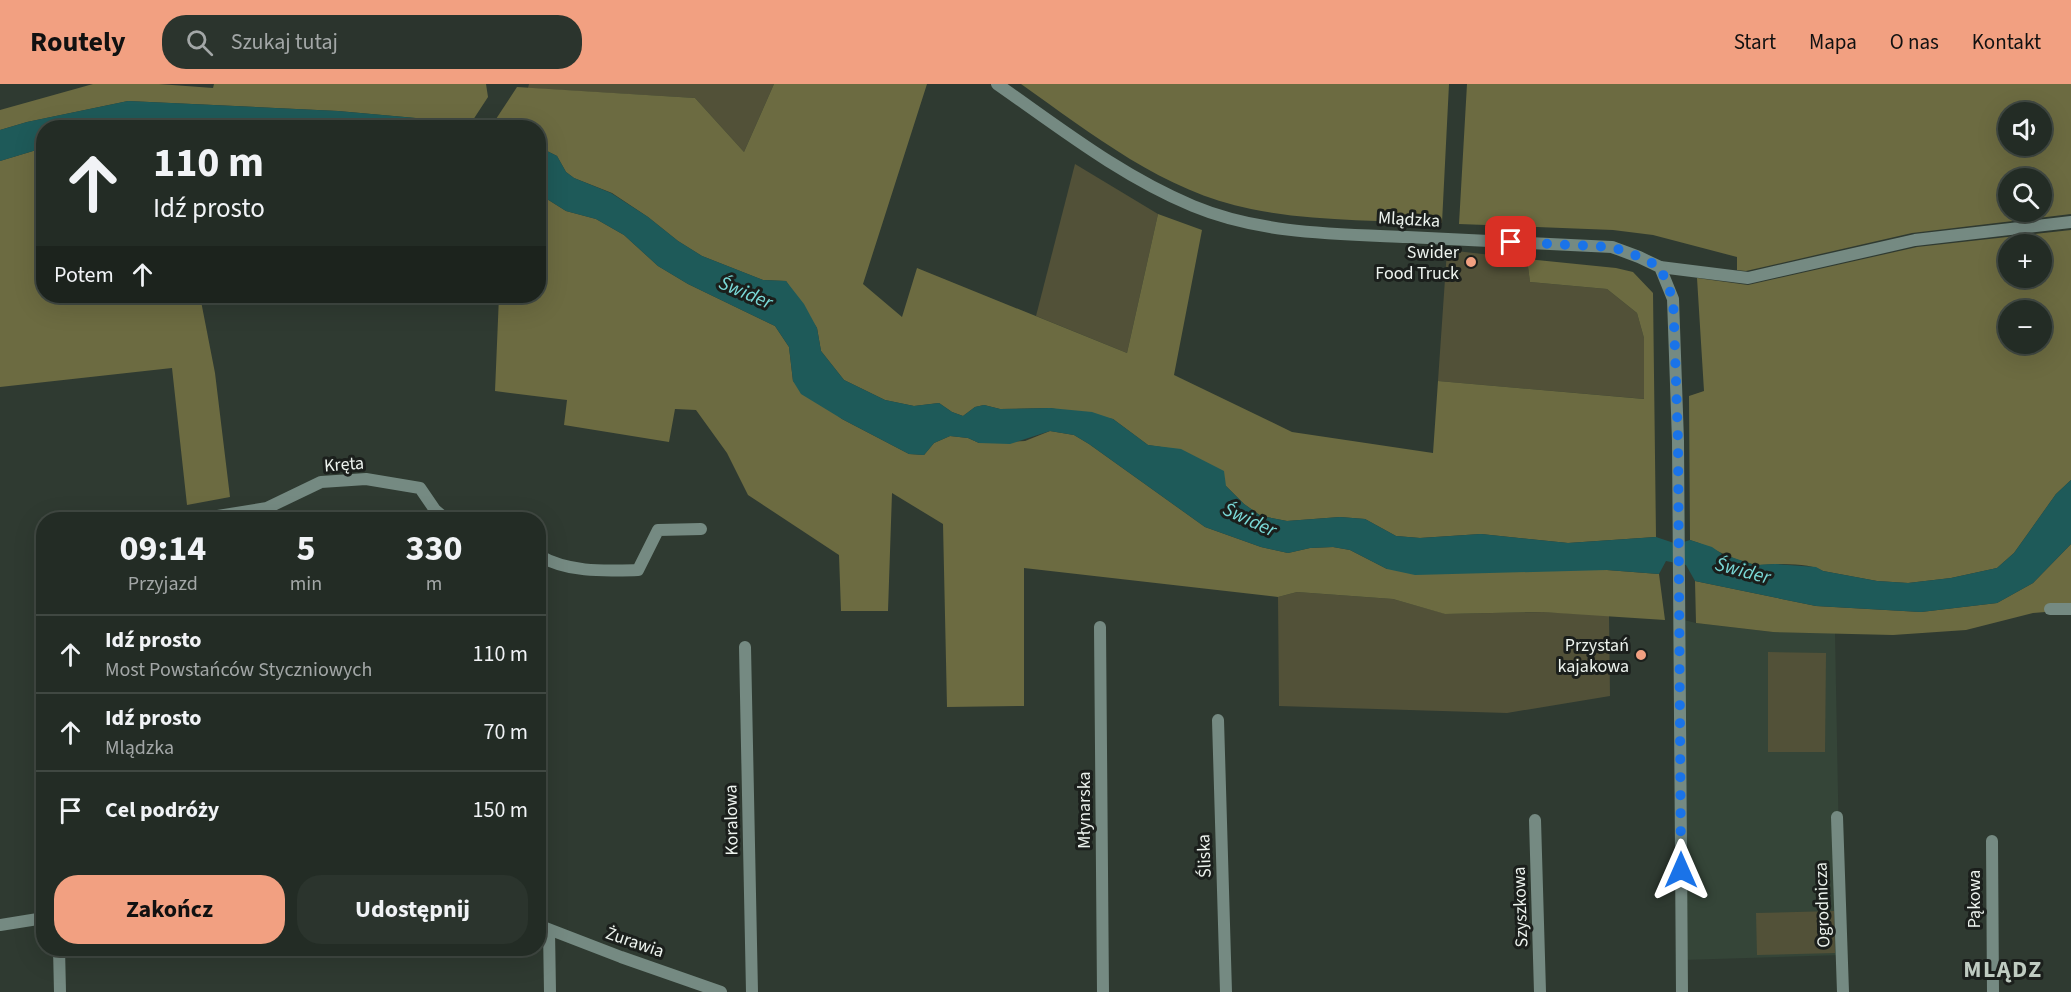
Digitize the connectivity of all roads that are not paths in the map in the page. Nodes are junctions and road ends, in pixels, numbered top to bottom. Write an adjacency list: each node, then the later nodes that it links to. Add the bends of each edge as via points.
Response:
1 (997, 84): 3 (street, Mlądzka, via 1080,145 1140,180 1193,206 1250,224 1311,232 1612,247)
2 (2071, 222): 3 (street, Mlądzka, via 1915,240 1748,278)
3 (1660, 267): 28 (street, via 1673,299 1678,458)
4 (242, 512): 5 (street, Kręta, via 267,508 321,482 366,479 420,488)
5 (437, 512)
6 (701, 529): 7 (street, via 658,530 638,570 595,572)
7 (546, 559)
8 (2050, 609): 9 (street)
9 (2071, 609)
10 (1100, 627): 25 (street, Młynarska)
11 (745, 647): 24 (street, Koralowa)
12 (1218, 720): 26 (street, Śliska)
13 (1837, 817): 29 (street, Ogrodnicza)
14 (1535, 820): 27 (street, Szyszkowa)
15 (1992, 841): 30 (street, Pąkowa)
16 (36, 919): 17 (street)
17 (0, 925)
18 (546, 928): 23 (street, Żurawia)
19 (546, 949): 22 (street)
20 (59, 956): 21 (street)
21 (60, 992)
22 (550, 992)
23 (721, 992)
24 (752, 992)
25 (1103, 992)
26 (1226, 992)
27 (1540, 992)
28 (1682, 992)
29 (1843, 992)
30 (1993, 992)

